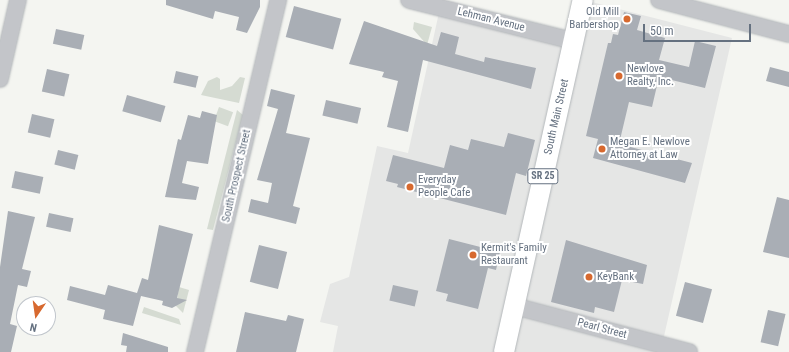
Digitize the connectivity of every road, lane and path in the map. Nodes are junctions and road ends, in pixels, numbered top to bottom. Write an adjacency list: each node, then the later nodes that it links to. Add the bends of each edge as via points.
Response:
1 (18, 0): 8 (street)
2 (278, 0): 10 (street, South Prospect Street)
3 (409, 0): 7 (street, Lehman Avenue)
4 (583, 0): 7 (main road, South Main Street / SR 25)
5 (659, 0): 6 (street)
6 (789, 34)
7 (574, 41): 9 (main road, South Main Street / SR 25)
8 (0, 79)
9 (514, 306): 11 (main road, South Main Street / SR 25); 12 (street, Pearl Street)
10 (195, 352)
11 (504, 352)
12 (689, 352)

